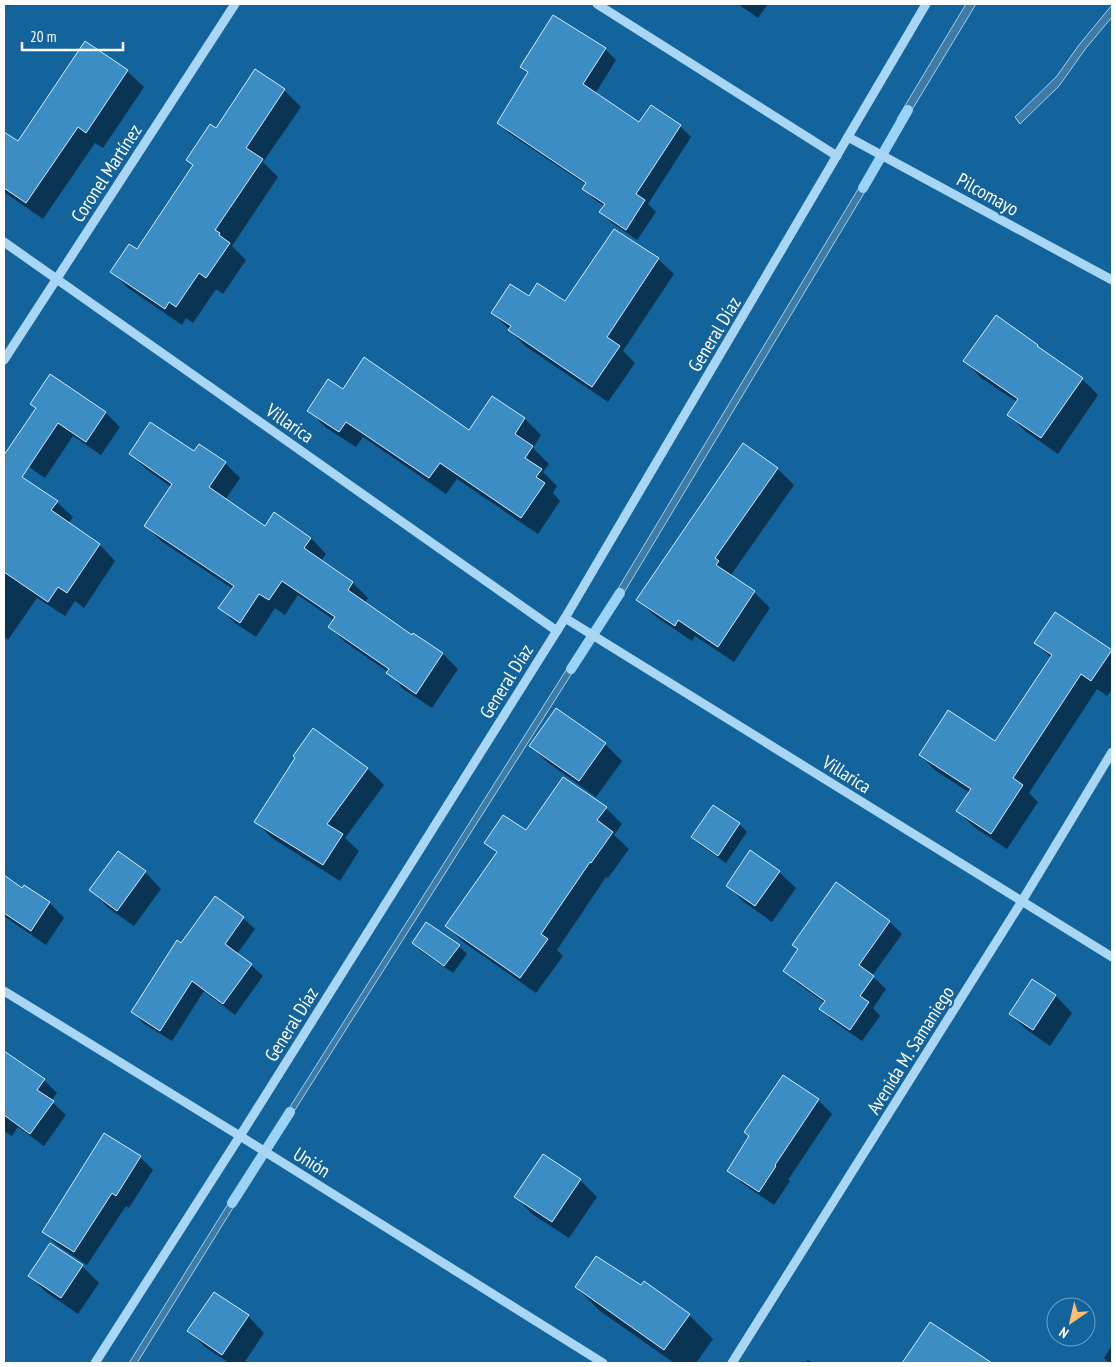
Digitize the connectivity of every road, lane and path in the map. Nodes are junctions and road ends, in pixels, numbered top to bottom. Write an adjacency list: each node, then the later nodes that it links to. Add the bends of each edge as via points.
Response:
1 (235, 4): 7 (street, Coronel Martínez)
2 (597, 4): 5 (street)
3 (926, 4): 4 (street, General Díaz)
4 (848, 137): 5 (street, General Díaz); 8 (street, Pilcomayo)
5 (837, 156): 10 (street, General Díaz)
6 (4, 242): 7 (street, Villarica)
7 (56, 279): 9 (street, Coronel Martínez); 11 (street, Villarica)
8 (1112, 280)
9 (4, 360)
10 (565, 618): 11 (street, General Díaz); 13 (street, Villarica)
11 (557, 631): 16 (street, General Díaz)
12 (1112, 752): 13 (street, Avenida M. Samaniego)
13 (1022, 901): 14 (street, Villarica); 19 (street, Avenida M. Samaniego)
14 (1112, 957)
15 (4, 991): 16 (street, Unión)
16 (240, 1136): 17 (street, General Díaz); 18 (street, Unión)
17 (94, 1363)
18 (603, 1363)
19 (732, 1363)

